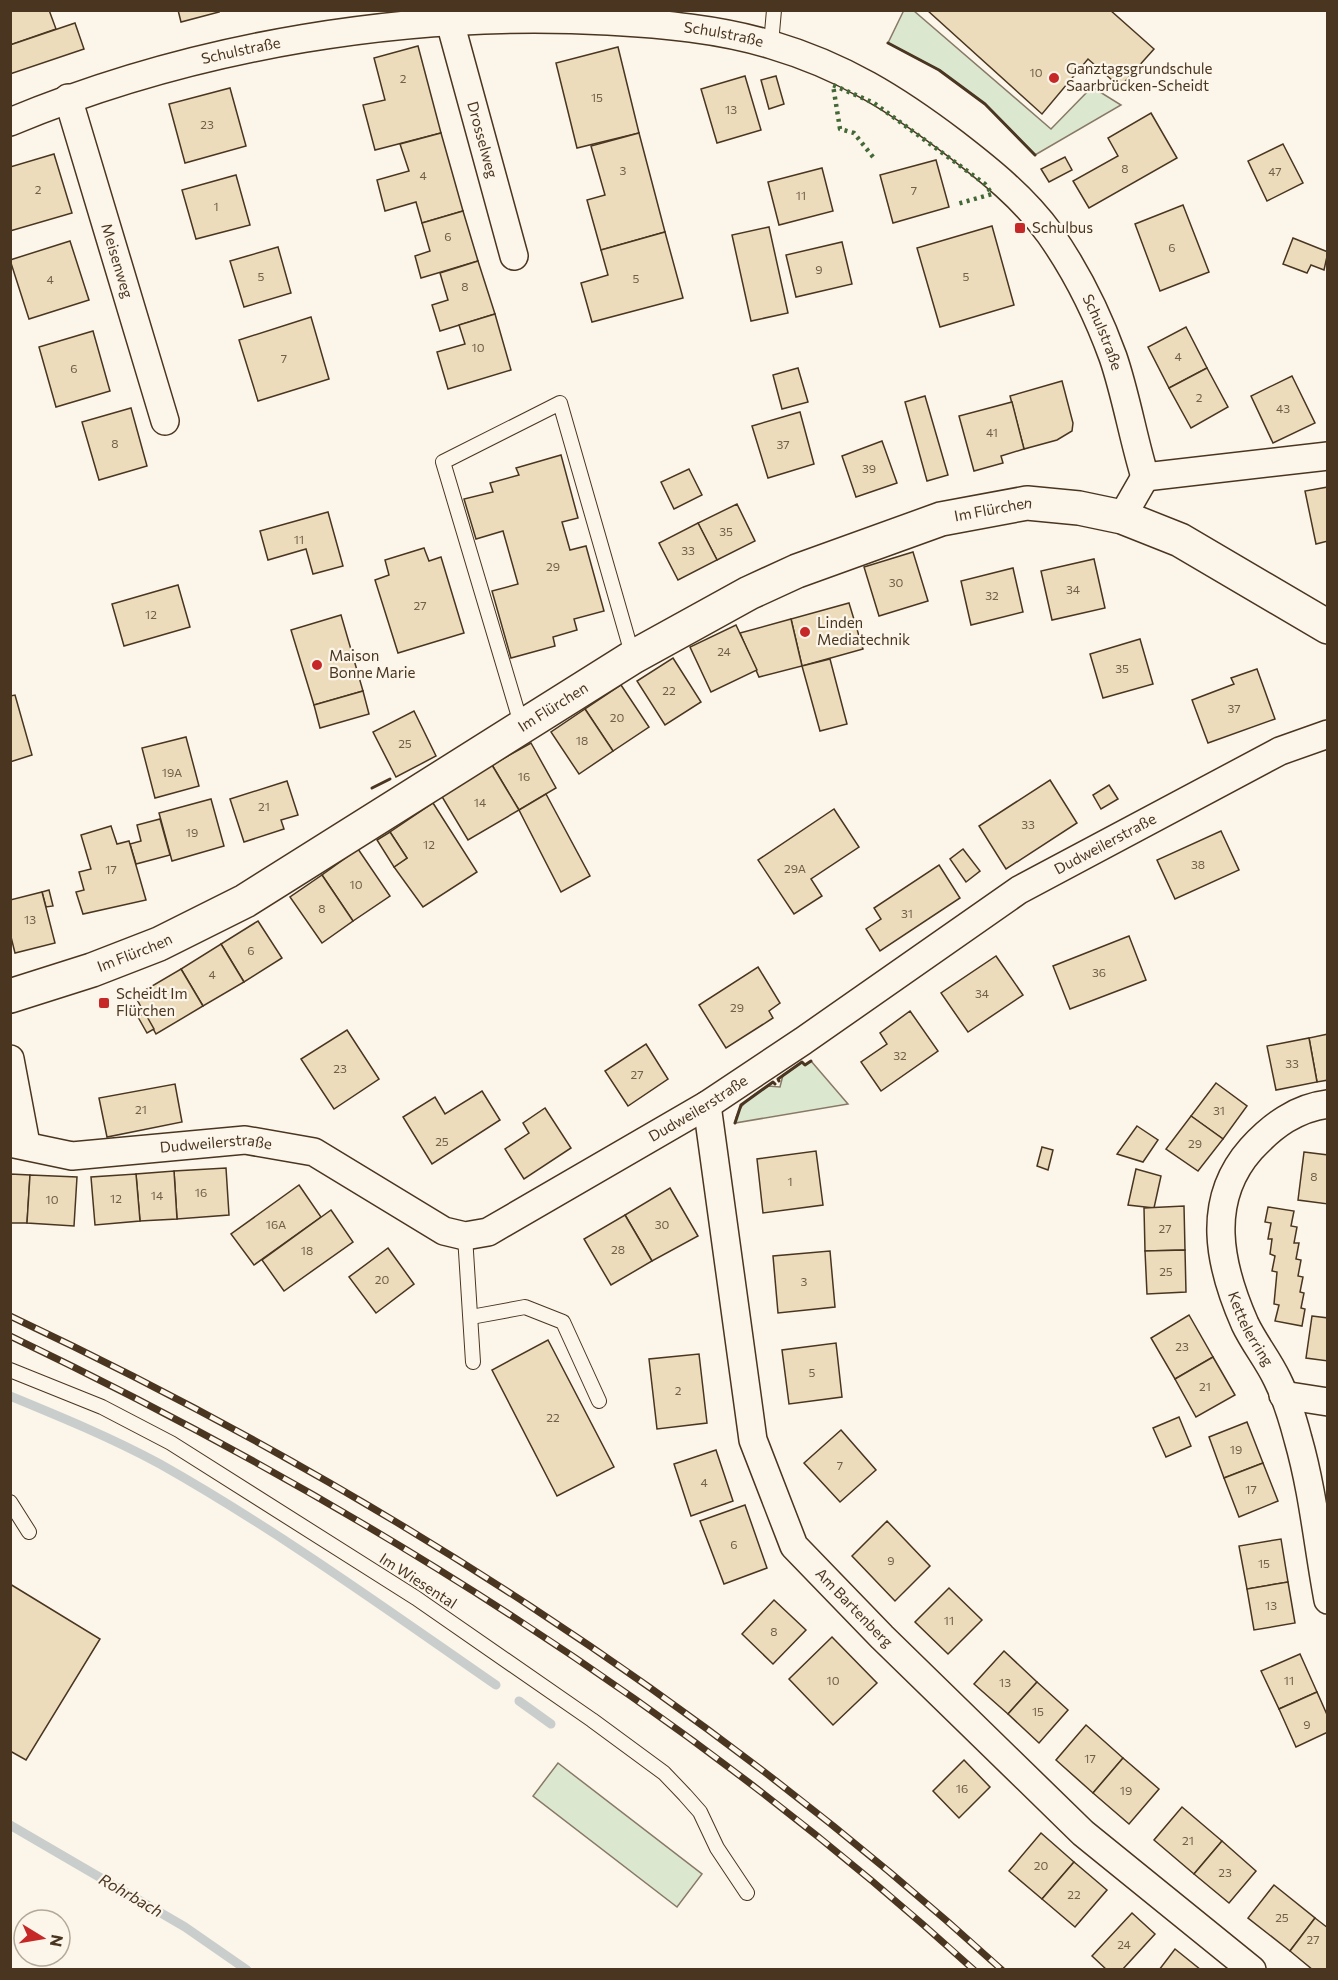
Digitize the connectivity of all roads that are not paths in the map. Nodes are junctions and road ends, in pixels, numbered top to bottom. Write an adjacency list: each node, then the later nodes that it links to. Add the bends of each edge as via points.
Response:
1 (774, 10): 3 (lane)
2 (450, 22): 3 (street, Schulstraße, via 550,18 666,24); 4 (street, Schulstraße, via 368,29 236,51); 6 (street, Drosselweg)
3 (771, 44): 9 (street, Schulstraße, via 880,90 912,111 997,176 1048,231 1086,291 1114,359)
4 (68, 98): 5 (street, Schulstraße); 7 (street, Meisenweg)
5 (10, 122)
6 (514, 256)
7 (165, 421)
8 (1328, 456): 9 (street)
9 (1145, 477): 10 (street)
10 (1122, 517): 11 (street, Im Flürchen, via 1180,540); 12 (street, Im Flürchen, via 1027,503 941,519 749,592)
11 (1328, 627)
12 (633, 657): 13 (street, Im Flürchen); 13 (lane, via 560,403 443,462)
13 (522, 727): 15 (street, Im Flürchen, via 245,901 159,944)
14 (1328, 734): 18 (street, Dudweilerstraße, via 1280,751 1019,890)
15 (10, 996)
16 (10, 1059): 19 (street, Dudweilerstraße)
17 (1328, 1104): 24 (street, Kettelerring, via 1311,1106 1285,1118 1245,1156 1225,1191 1219,1227 1223,1258 1245,1324)
18 (707, 1105): 20 (street, Dudweilerstraße, via 488,1232); 31 (street, Am Bartenberg, via 753,1440 794,1546 1083,1833)
19 (18, 1143): 20 (street, Dudweilerstraße, via 72,1156 245,1140 314,1152 444,1232)
20 (465, 1236): 21 (lane)
21 (471, 1317): 22 (lane); 25 (lane, via 525,1307 563,1322)
22 (473, 1362)
23 (10, 1370): 30 (lane, Im Wiesental, via 102,1407 171,1443 416,1598 592,1720 664,1773 685,1795 700,1812 717,1848)
24 (1283, 1395): 26 (street); 29 (street, Kettelerring, via 1299,1440)
25 (599, 1401)
26 (1328, 1402)
27 (10, 1502): 28 (lane)
28 (29, 1532)
29 (1328, 1600)
30 (747, 1893)
31 (1252, 1970)

